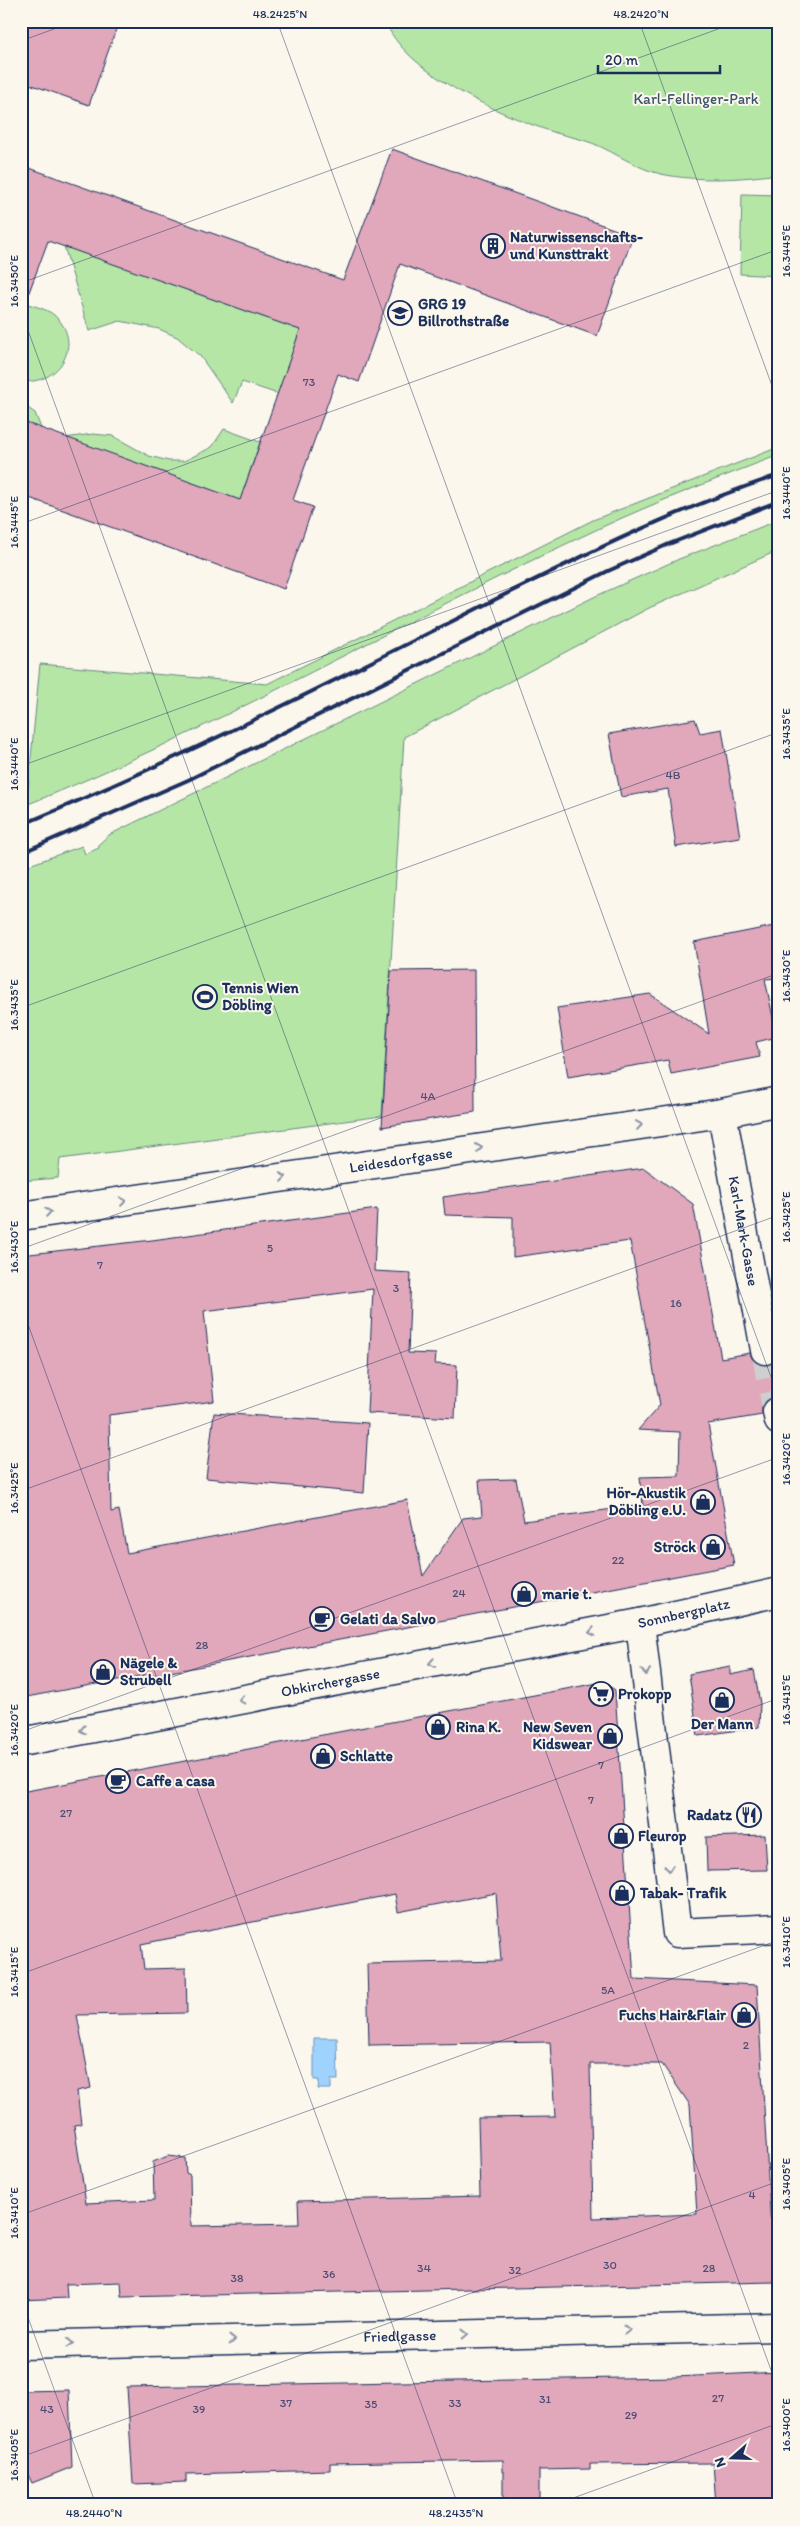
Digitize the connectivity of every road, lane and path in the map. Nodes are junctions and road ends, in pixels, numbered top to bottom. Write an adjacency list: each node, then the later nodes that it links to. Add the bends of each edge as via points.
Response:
1 (779, 1101): 2 (street, Leidesdorfgasse)
2 (722, 1113): 3 (street, Leidesdorfgasse, one-way to 2); 4 (street, Karl-Mark-Gasse)
3 (21, 1216)
4 (765, 1350)
5 (779, 1592): 6 (street, Sonnbergplatz)
6 (640, 1623): 7 (street, Obkirchergasse, one-way to 7); 8 (street, Sonnbergplatz, one-way to 8, via 677,1933)
7 (21, 1742)
8 (779, 1928)
9 (779, 2327): 10 (street, Friedlgasse, one-way to 9)
10 (21, 2344)

